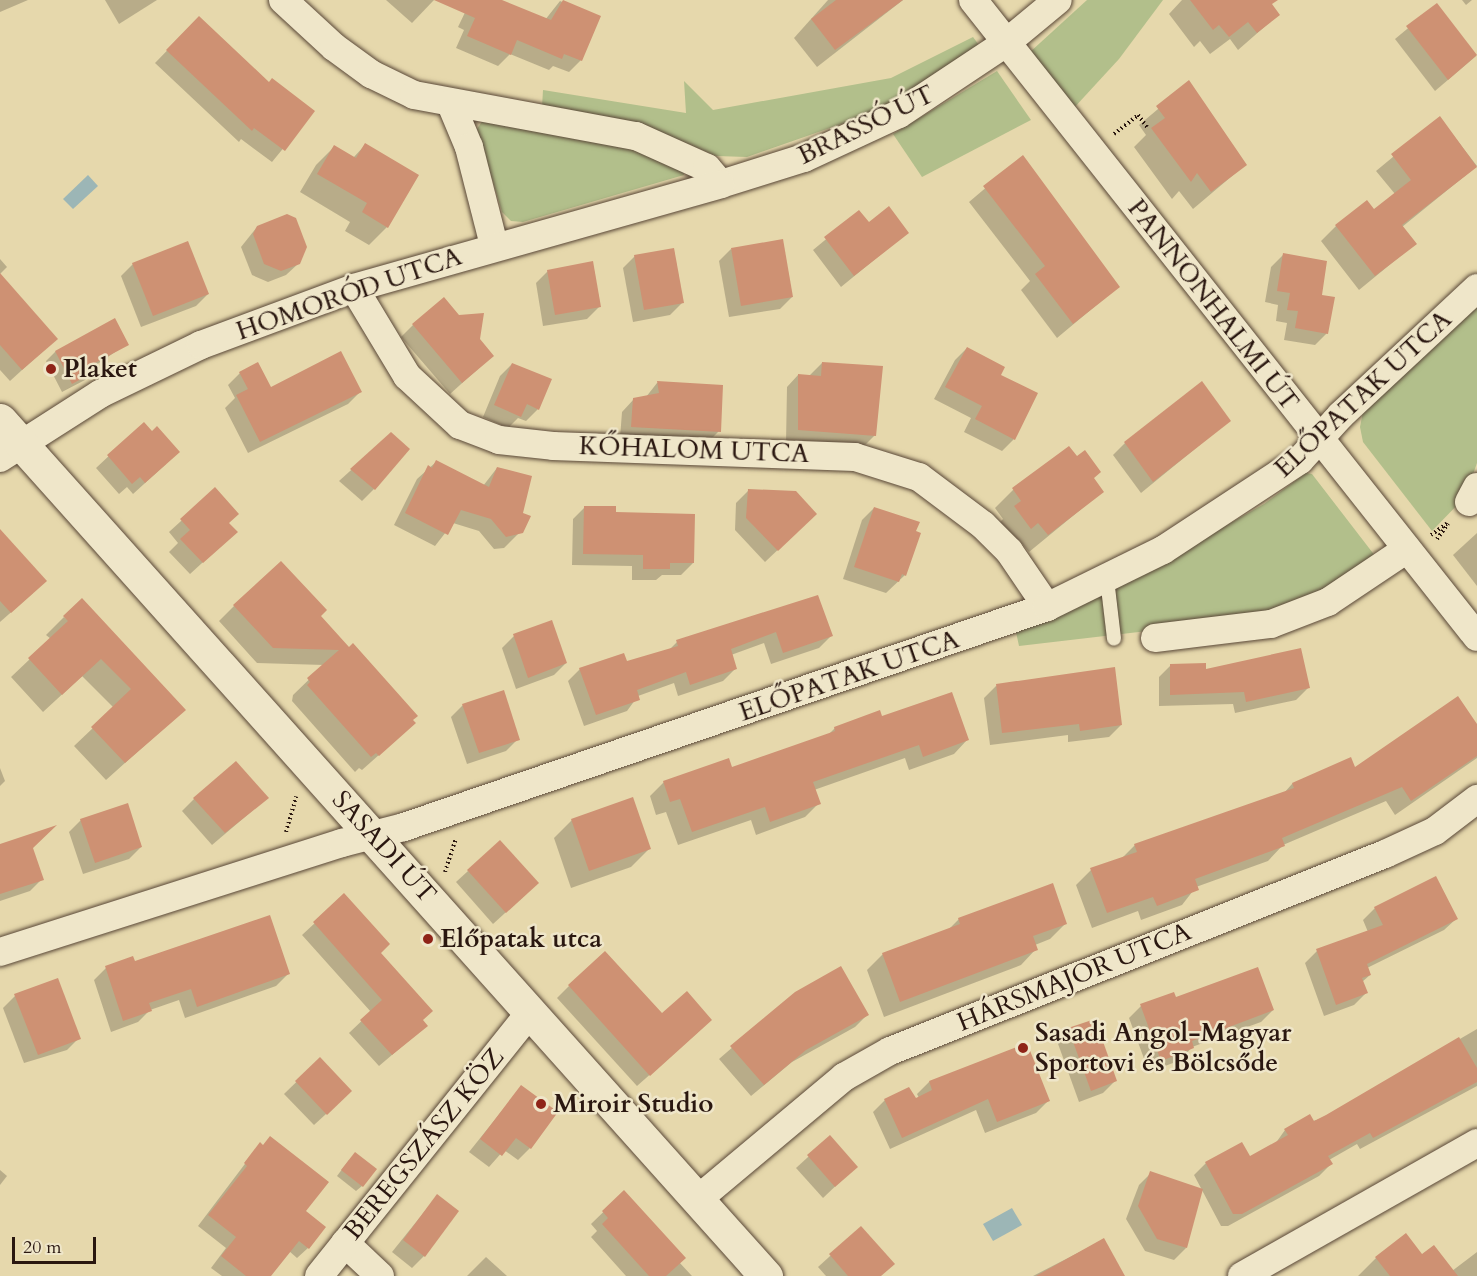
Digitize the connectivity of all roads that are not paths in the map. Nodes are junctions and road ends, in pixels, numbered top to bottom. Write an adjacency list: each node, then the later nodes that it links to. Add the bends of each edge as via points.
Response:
1 (283, 0): 5 (street, via 307,25 371,74 414,96)
2 (973, 0): 4 (street, PANNONHALMI ÚT)
3 (1059, 1): 4 (street, BRASSÓ ÚT)
4 (1006, 43): 6 (street, BRASSÓ ÚT, via 899,114 804,158); 11 (street, PANNONHALMI ÚT)
5 (451, 104): 6 (street, via 636,136 707,168); 7 (street, via 470,147)
6 (721, 184): 7 (street, HOMORÓD UTCA)
7 (494, 245): 8 (street, HOMORÓD UTCA)
8 (354, 288): 12 (street, HOMORÓD UTCA, via 154,365 100,394); 15 (street, KŐHALOM UTCA, via 407,376 460,424 499,440 553,446 855,457 919,477 983,525 1009,551)
9 (1477, 288): 11 (street, ELŐPATAK UTCA)
10 (0, 420): 12 (street, SASADI ÚT)
11 (1319, 439): 13 (street, PANNONHALMI ÚT); 14 (street, ELŐPATAK UTCA, via 1299,460 1242,499 1163,550)
12 (11, 452): 20 (street, SASADI ÚT)
13 (1407, 549): 16 (street, PANNONHALMI ÚT); 17 (street, via 1328,602 1271,624)
14 (1107, 579): 15 (street, ELŐPATAK UTCA); 18 (lane)
15 (1047, 607): 20 (street, ELŐPATAK UTCA, via 404,827)
16 (1477, 637)
17 (1155, 638)
18 (1114, 639)
19 (1477, 799): 24 (street, HÁRSMAJOR UTCA, via 1435,831 1385,854 890,1051 844,1077)
20 (372, 834): 21 (street, ELŐPATAK UTCA); 22 (street, SASADI ÚT)
21 (0, 952)
22 (530, 1013): 24 (street, SASADI ÚT); 25 (street, BEREGSZÁSZ KÖZ)
23 (1477, 1143): 29 (street)
24 (697, 1200): 28 (street, SASADI ÚT)
25 (345, 1243): 26 (street, BEREGSZÁSZ KÖZ); 27 (street)
26 (319, 1276)
27 (380, 1276)
28 (766, 1276)
29 (1242, 1276)

